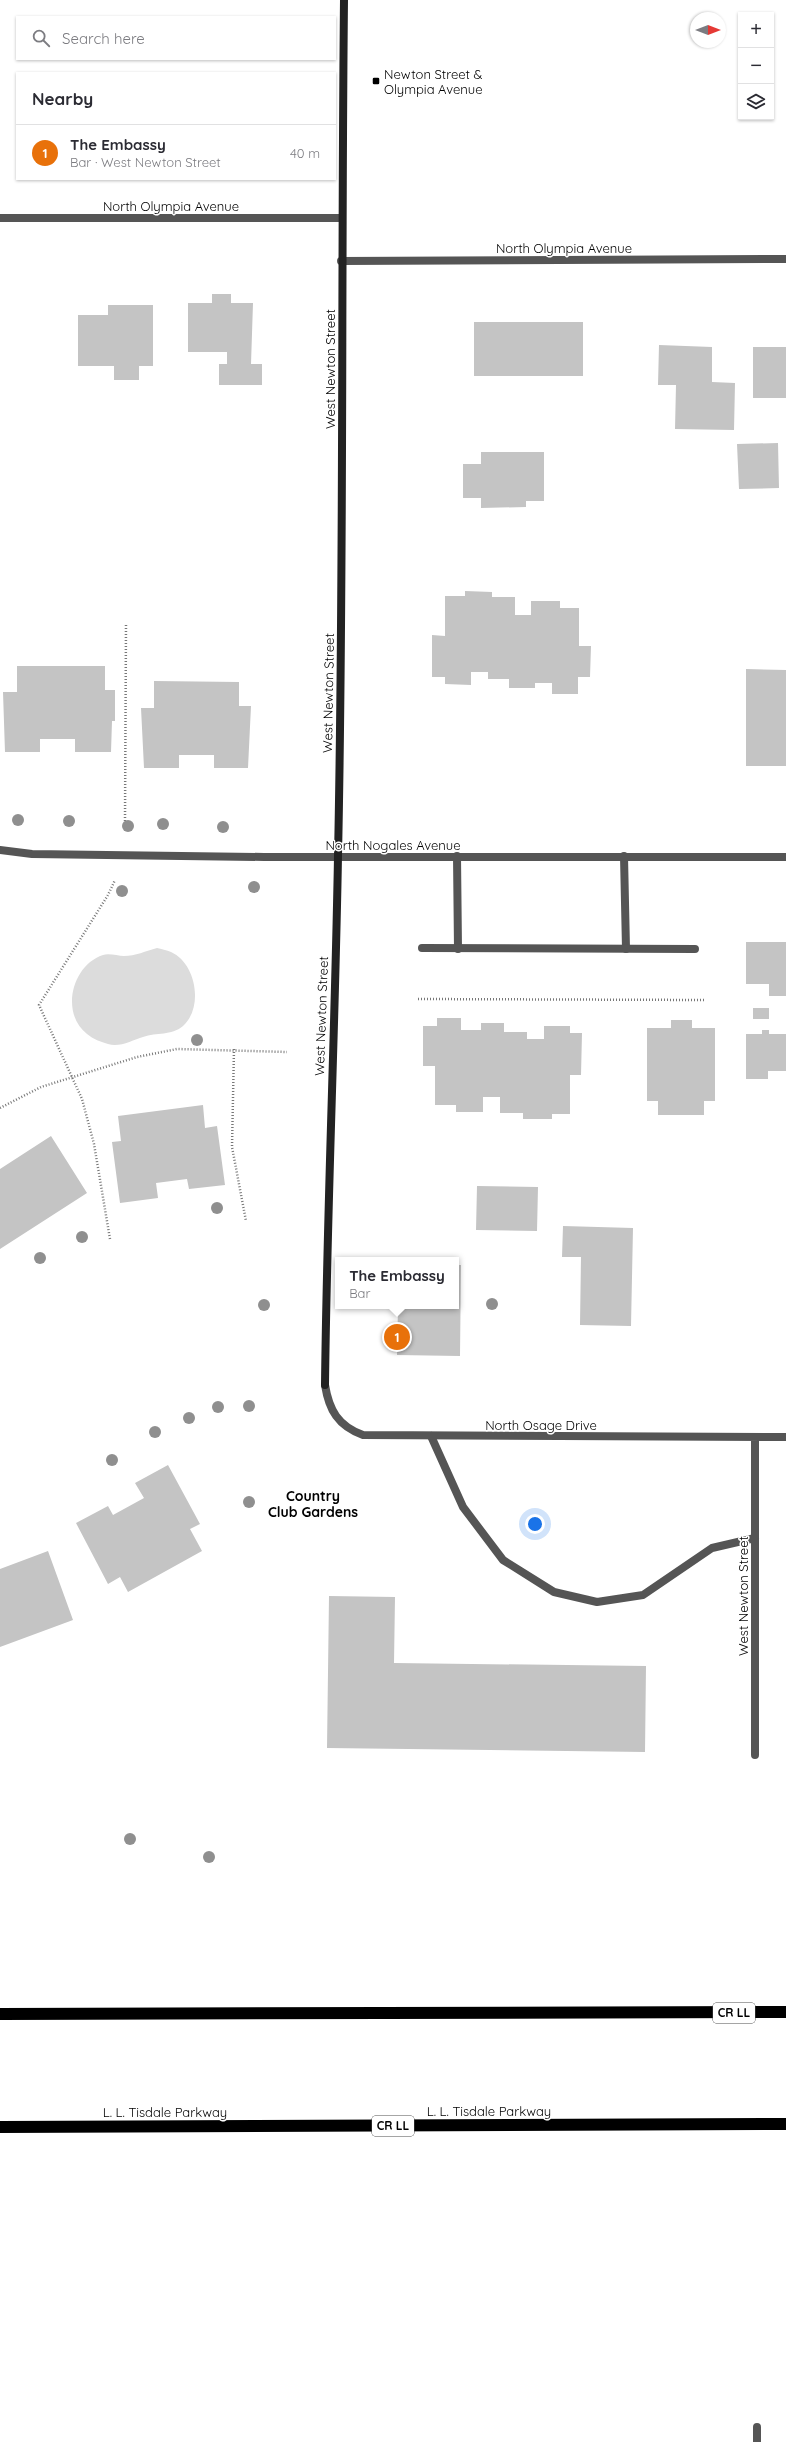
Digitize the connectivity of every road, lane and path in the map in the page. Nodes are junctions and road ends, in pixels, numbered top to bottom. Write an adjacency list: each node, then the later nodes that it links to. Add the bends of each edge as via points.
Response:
1 (344, 0): 3 (street, West Newton Street)
2 (0, 218): 3 (street, North Olympia Avenue)
3 (341, 218): 5 (street, West Newton Street)
4 (786, 259): 5 (street, North Olympia Avenue)
5 (341, 261): 12 (street, West Newton Street, via 342,562)
6 (126, 623): 7 (path)
7 (124, 821)
8 (0, 850): 9 (street, North Nogales Avenue, via 32,854)
9 (124, 855): 12 (street, North Nogales Avenue); 22 (path, via 108,895 39,1005)
10 (457, 856): 11 (street, North Nogales Avenue); 12 (street, North Nogales Avenue); 15 (street)
11 (624, 856): 13 (street, North Nogales Avenue); 16 (street)
12 (338, 857): 26 (street, West Newton Street)
13 (786, 857)
14 (422, 948): 15 (street)
15 (458, 949): 16 (street)
16 (626, 949): 17 (street)
17 (695, 949)
18 (418, 999): 19 (path)
19 (705, 1000)
20 (234, 1049): 21 (path); 22 (path, via 177,1049 137,1057); 24 (path, via 232,1147)
21 (288, 1052)
22 (73, 1076): 23 (path, via 41,1087); 25 (path, via 94,1144)
23 (0, 1108)
24 (246, 1222)
25 (110, 1239)
26 (325, 1385): 27 (street, North Osage Drive, via 335,1417 354,1432 372,1436)
27 (431, 1436): 28 (street, North Osage Drive); 30 (street, via 463,1507 503,1560 554,1592 597,1602 643,1595 712,1548)
28 (755, 1437): 29 (street, North Osage Drive); 30 (street, West Newton Street)
29 (786, 1438)
30 (755, 1538): 31 (street, West Newton Street)
31 (755, 1755)
32 (786, 2012): 33 (highway, CR LL)
33 (0, 2014)
34 (786, 2124): 35 (highway, L. L. Tisdale Parkway / CR LL)
35 (0, 2127)
36 (757, 2427): 37 (street)
37 (757, 2442)

